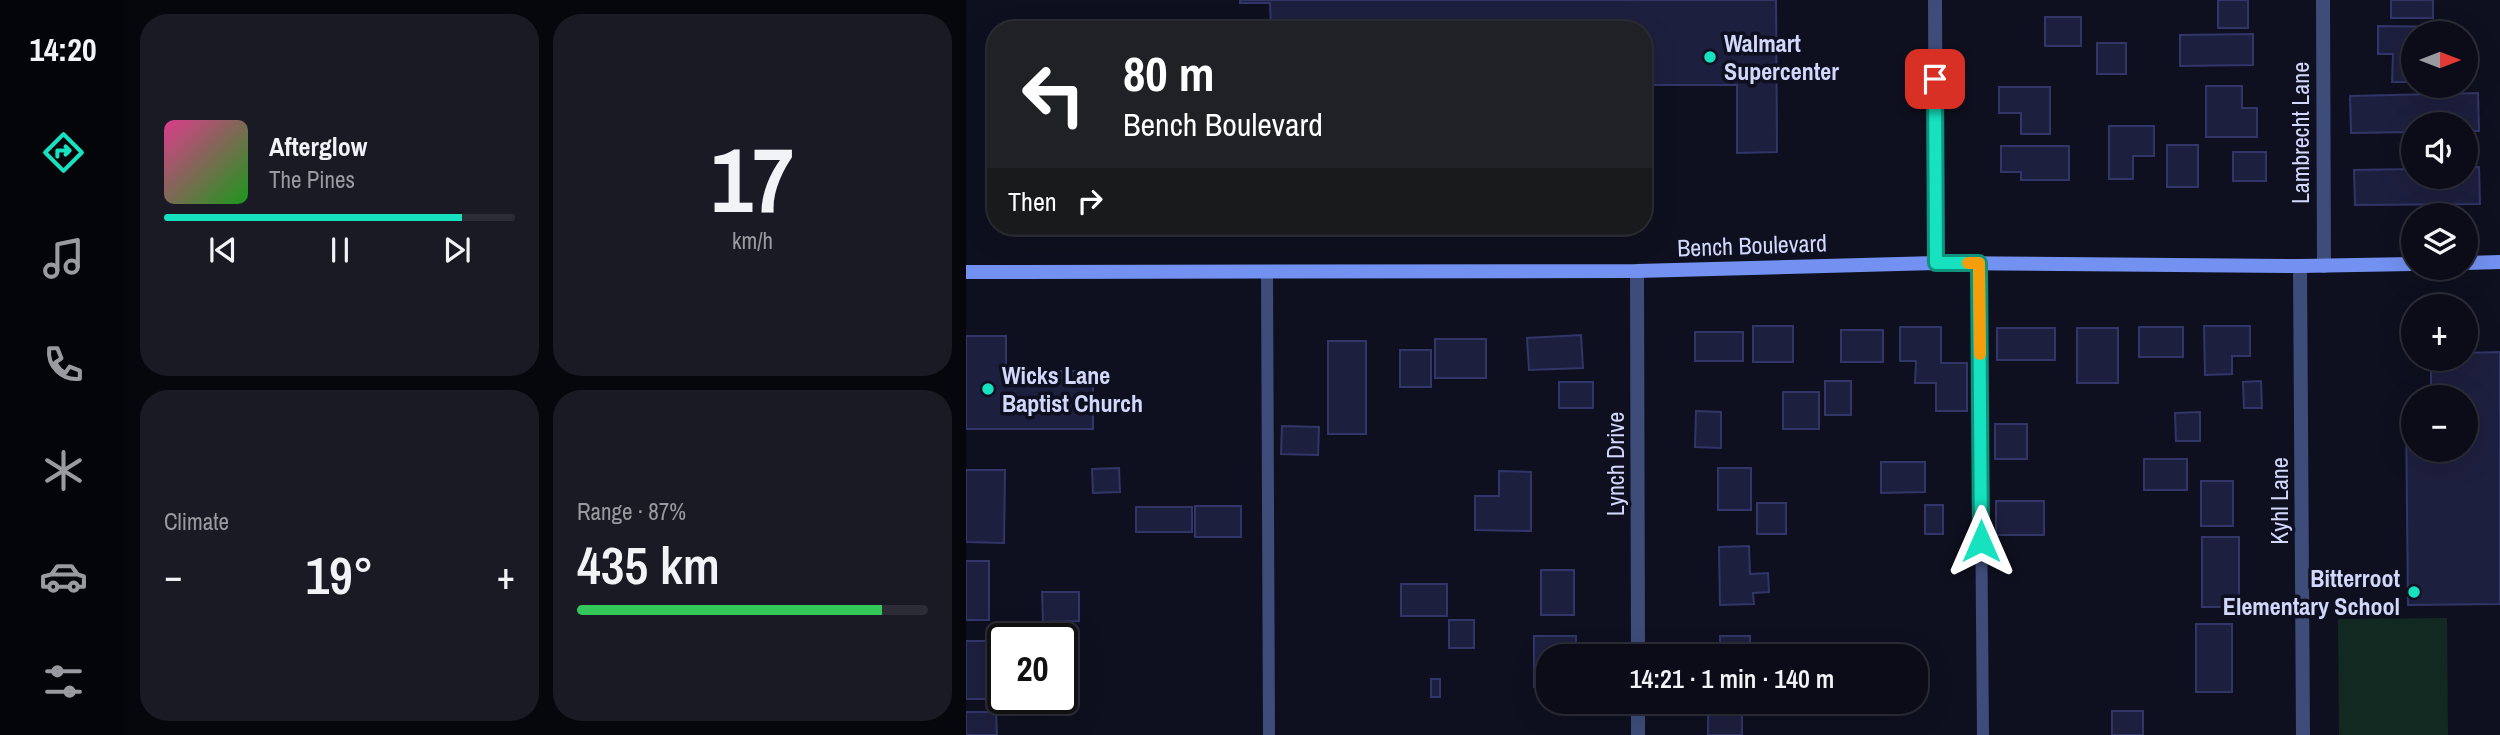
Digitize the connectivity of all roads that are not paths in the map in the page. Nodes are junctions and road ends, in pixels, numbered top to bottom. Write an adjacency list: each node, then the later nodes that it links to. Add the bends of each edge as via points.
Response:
1 (1935, 0): 4 (street)
2 (2323, 0): 9 (street, Lambrecht Lane)
3 (2500, 262): 6 (main road)
4 (1936, 263): 5 (main road, Bench Boulevard); 10 (main road, Bench Boulevard)
5 (1979, 263): 8 (main road, Bench Boulevard); 17 (lane)
6 (2478, 263)
7 (2401, 264): 9 (main road, Bench Boulevard)
8 (2300, 266): 9 (main road, Bench Boulevard); 18 (street, Kyhl Lane)
9 (2324, 266)
10 (1637, 271): 12 (main road, Bench Boulevard); 13 (street, Lynch Drive)
11 (966, 272): 12 (main road, Bench Boulevard)
12 (1267, 272): 15 (lane)
13 (1638, 644)
14 (1638, 714): 16 (street)
15 (1269, 735)
16 (1638, 735)
17 (1983, 735)
18 (2303, 735)

